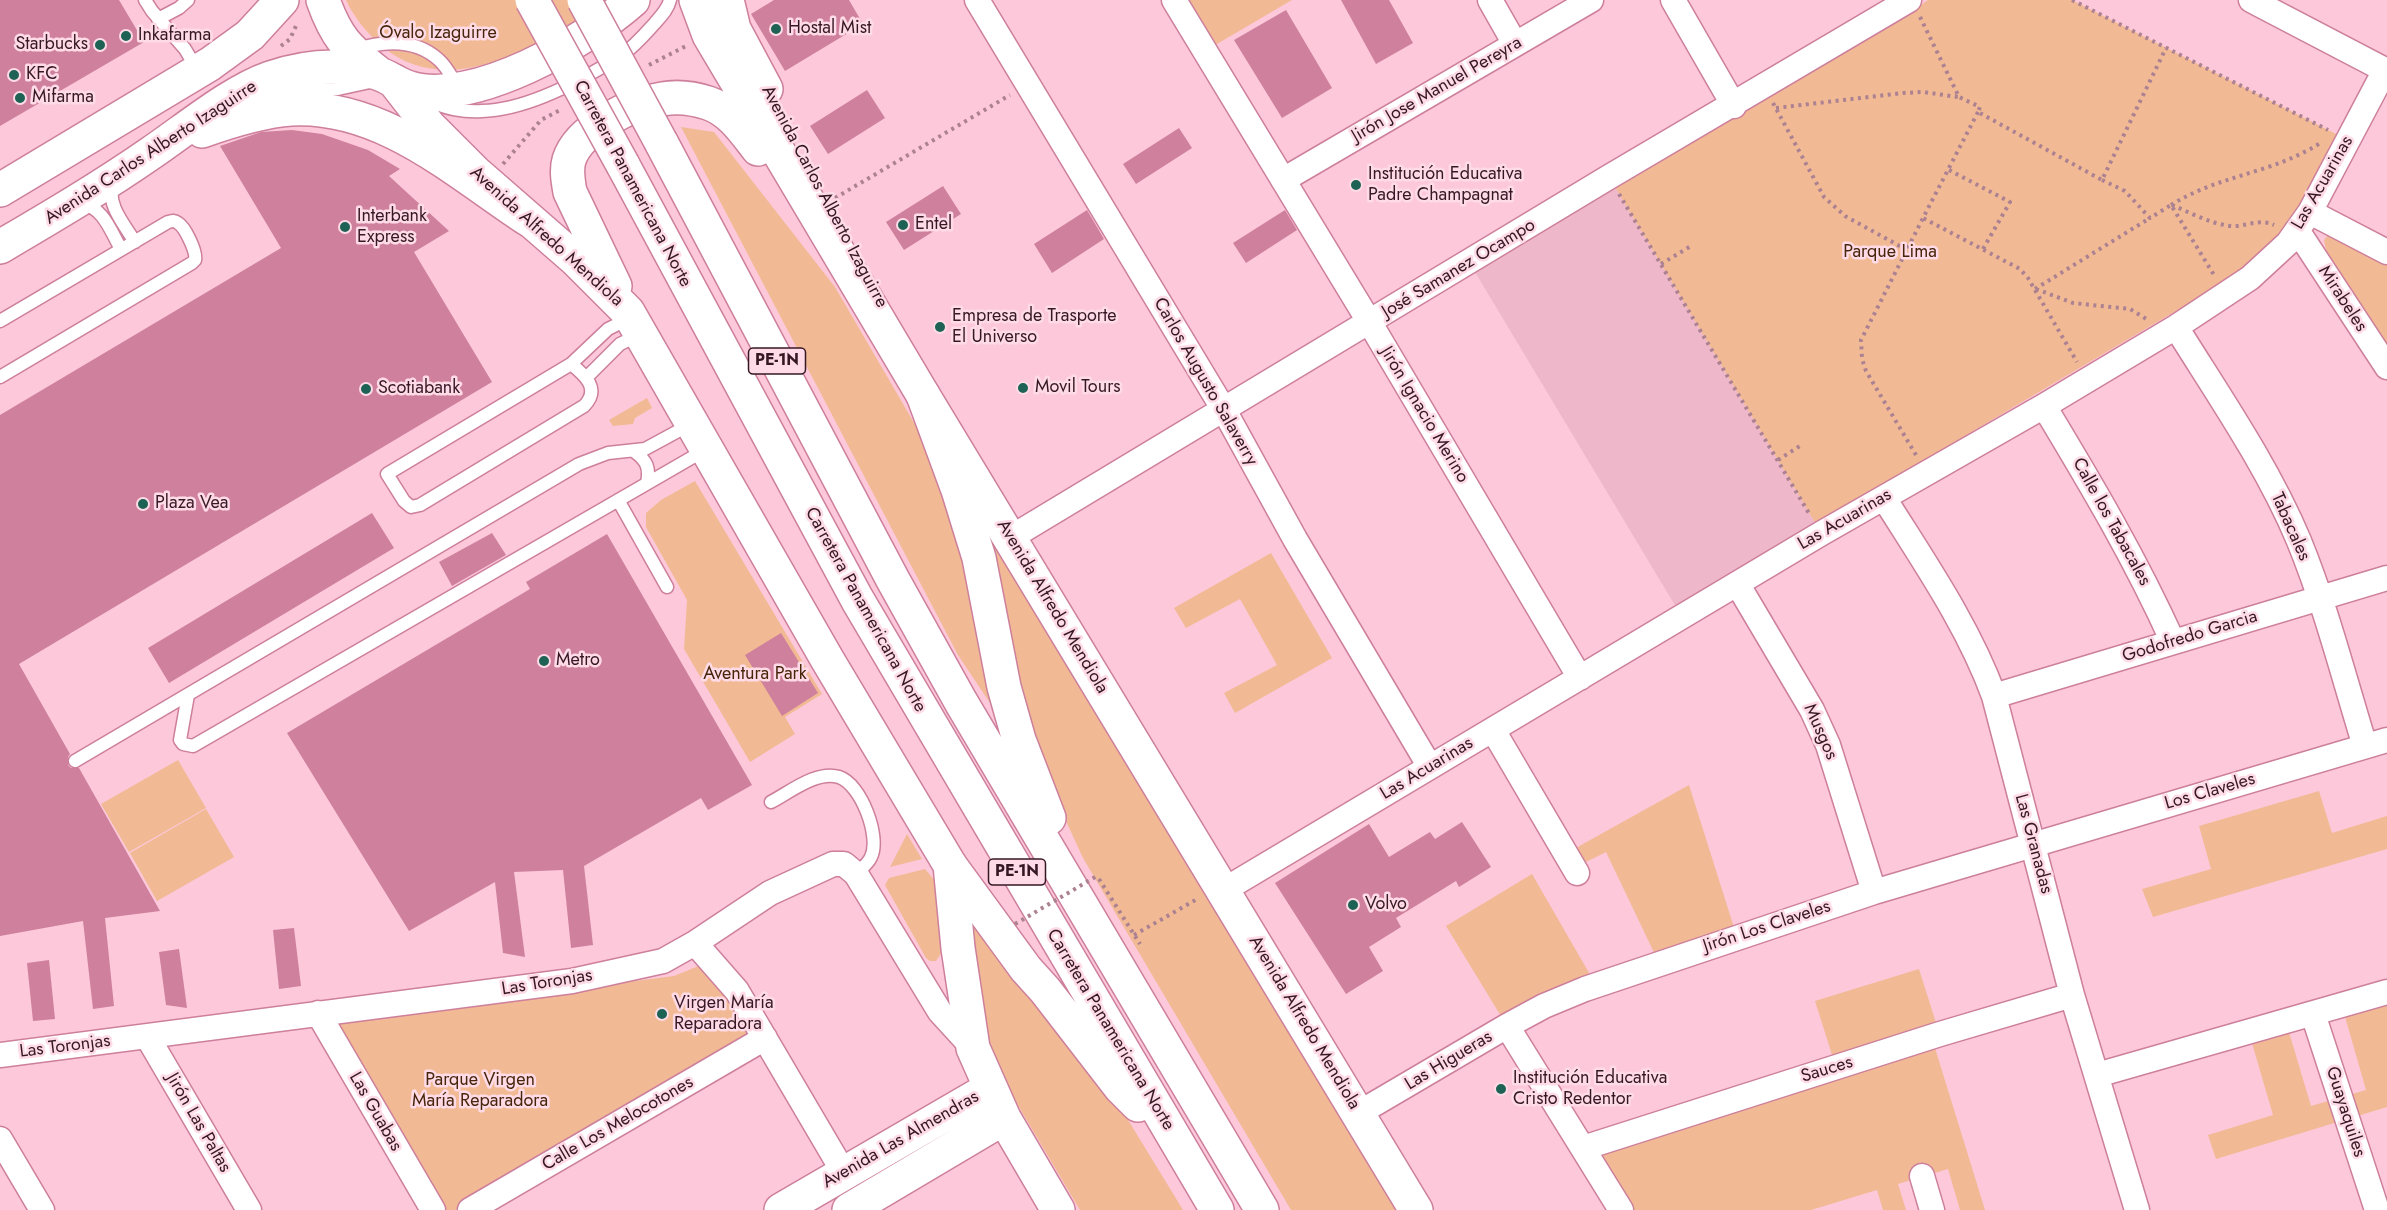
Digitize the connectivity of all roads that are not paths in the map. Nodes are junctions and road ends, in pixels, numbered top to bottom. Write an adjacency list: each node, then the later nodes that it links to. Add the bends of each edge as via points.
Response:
1 (145, 0): 19 (lane)
2 (188, 0): 19 (lane)
3 (257, 0): 22 (main road, via 236,34)
4 (282, 0): 22 (main road, via 250,34)
5 (323, 0): 21 (main road, via 331,23)
6 (532, 0): 92 (main road, Carretera Panamericana Norte / PE-1N, bridge, via 857,599)
7 (585, 0): 76 (main road, PE-1N, bridge, via 893,580)
8 (633, 0): 25 (main road, Avenida Carlos Alberto Izaguirre, via 543,59 515,72)
9 (670, 0): 24 (lane, via 663,14 623,54 531,101 483,111 450,110)
10 (696, 0): 39 (main road, Avenida Alfredo Mendiola, via 709,35)
11 (726, 0): 48 (main road, Avenida Carlos Alberto Izaguirre, via 734,29 894,327)
12 (977, 0): 50 (street, Carlos Augusto Salaverry)
13 (1174, 0): 30 (street, Jirón Ignacio Merino)
14 (1490, 0): 20 (street)
15 (1591, 0): 20 (street, Jirón Jose Manuel Pereyra)
16 (1673, 0): 26 (street)
17 (2251, 0): 23 (street)
18 (1900, 5): 26 (street, José Samanez Ocampo)
19 (158, 18): 22 (lane)
20 (1515, 44): 30 (street, Jirón Jose Manuel Pereyra)
21 (350, 51): 24 (main road); 25 (lane, via 376,43 399,42 424,50 440,60)
22 (204, 68): 31 (main road)
23 (2386, 71): 34 (street, Las Acuarinas, via 2341,136)
24 (393, 80): 25 (main road, Avenida Carlos Alberto Izaguirre, via 442,92); 27 (lane, via 294,91); 27 (main road, Avenida Carlos Alberto Izaguirre, via 344,66 296,70 268,79); 33 (main road, Avenida Alfredo Mendiola, via 429,126)
25 (459, 88)
26 (1734, 106): 42 (street, José Samanez Ocampo)
27 (210, 113): 28 (main road, Avenida Carlos Alberto Izaguirre)
28 (148, 155): 29 (main road, Avenida Carlos Alberto Izaguirre); 33 (main road, via 249,116 290,109 323,110 358,118 415,143)
29 (118, 174): 32 (main road, Avenida Carlos Alberto Izaguirre); 35 (lane, via 111,201)
30 (1283, 180): 42 (street, Jirón Ignacio Merino)
31 (0, 190)
32 (70, 204): 36 (main road, Avenida Carlos Alberto Izaguirre); 37 (lane, via 87,204 96,209)
33 (529, 220): 41 (main road, Avenida Alfredo Mendiola, via 598,280)
34 (2298, 228): 38 (street); 43 (street, Las Acuarinas, via 2250,278); 45 (street, Mirabeles)
35 (135, 242): 37 (lane); 46 (lane, via 172,221 180,224 196,255 192,263)
36 (0, 247)
37 (122, 249): 40 (lane)
38 (2387, 252)
39 (862, 291): 41 (main road, via 730,116 687,97 663,98 636,105 598,126 580,142 570,158 567,175 570,192); 48 (main road, Avenida Alfredo Mendiola)
40 (0, 321)
41 (633, 321): 44 (lane, via 608,328); 47 (lane, via 620,344); 51 (main road, Avenida Alfredo Mendiola)
42 (1370, 323): 50 (street, José Samanez Ocampo); 62 (street, Jirón Ignacio Merino)
43 (2164, 326): 49 (street, Las Acuarinas); 60 (street, Tabacales, via 2245,436 2299,541)
44 (571, 363): 47 (lane); 47 (lane, via 387,474 404,501 411,507 420,505 584,406 591,391)
45 (2387, 367)
46 (0, 377)
47 (587, 377)
48 (922, 395): 56 (main road, Avenida Alfredo Mendiola); 76 (main road, via 979,558 1004,687 1041,801)
49 (2044, 405): 54 (street, Las Acuarinas); 61 (street, Calle los Tabacales, via 2146,581)
50 (1224, 410): 56 (street, José Samanez Ocampo); 68 (street, Carlos Augusto Salaverry)
51 (699, 436): 52 (lane); 53 (lane); 71 (main road, Avenida Alfredo Mendiola)
52 (635, 452): 53 (lane, via 647,464); 63 (lane, via 608,453 579,464)
53 (647, 483): 55 (lane)
54 (1884, 498): 58 (street, Las Acuarinas); 64 (street, Las Granadas, via 1965,628)
55 (618, 500): 59 (lane); 63 (lane, via 193,746 180,740)
56 (1010, 538): 74 (main road, Avenida Alfredo Mendiola)
57 (2387, 578): 60 (street, Godofredo Garcia)
58 (1738, 585): 62 (street, Las Acuarinas); 75 (street, Musgos, via 1812,710 1828,745)
59 (667, 587)
60 (2319, 598): 61 (street, Godofredo Garcia); 66 (street, Tabacales)
61 (2173, 642): 64 (street, Godofredo Garcia)
62 (1580, 678): 65 (street, Las Acuarinas)
63 (188, 695): 67 (lane)
64 (1994, 696): 70 (street, Las Granadas)
65 (1493, 730): 68 (street, Las Acuarinas); 72 (street)
66 (2376, 743): 70 (street, Los Claveles)
67 (75, 761)
68 (1430, 767): 74 (street, Las Acuarinas)
69 (771, 802): 73 (lane, via 825,776 840,777 849,783 875,835 872,856)
70 (2034, 844): 75 (street, Jirón Los Claveles); 79 (street, Las Granadas)
71 (950, 866): 85 (main road, Avenida Alfredo Mendiola); 92 (main road, via 1120,1088)
72 (1578, 873)
73 (856, 874): 77 (street, Las Toronjas, via 843,864 832,864 770,893); 85 (street, via 940,1012)
74 (1215, 892): 89 (main road, Avenida Alfredo Mendiola)
75 (1874, 892): 82 (street, Jirón Los Claveles, via 1585,989)
76 (1120, 941): 104 (main road, PE-1N)
77 (695, 943): 80 (street, Las Toronjas, via 663,961 572,981); 84 (street, via 737,991)
78 (2387, 992): 81 (street)
79 (2072, 995): 87 (street, Las Granadas); 93 (street, Sauces)
80 (318, 1013): 83 (street, Las Toronjas); 98 (street, Las Guabas)
81 (2313, 1014): 87 (street); 109 (street, Guayaquiles)
82 (1507, 1026): 89 (street, Las Higueras); 93 (street, Las Higueras)
83 (147, 1036): 86 (street, Las Toronjas); 97 (street, Jirón Las Paltas)
84 (765, 1038): 94 (street); 99 (street, Calle Los Melocotones)
85 (973, 1048): 88 (main road, Avenida Alfredo Mendiola)
86 (0, 1055)
87 (2097, 1075): 108 (street, Las Granadas)
88 (989, 1089): 90 (main road, Avenida Alfredo Mendiola); 94 (main road, Avenida Las Almendras)
89 (1359, 1113): 105 (main road, Avenida Alfredo Mendiola)
90 (1004, 1118): 101 (main road, Avenida Las Almendras); 102 (main road, Avenida Alfredo Mendiola)
91 (0, 1139): 96 (street)
92 (1178, 1144): 103 (main road, Carretera Panamericana Norte / PE-1N)
93 (1583, 1148): 106 (street, Las Higueras)
94 (844, 1173): 100 (main road, Avenida Las Almendras)
95 (1922, 1176): 107 (street)
96 (42, 1210)
97 (249, 1210)
98 (433, 1210)
99 (470, 1210)
100 (781, 1210)
101 (849, 1210)
102 (1058, 1210)
103 (1217, 1210)
104 (1262, 1210)
105 (1416, 1210)
106 (1621, 1210)
107 (1932, 1210)
108 (2137, 1210)
109 (2377, 1210)

